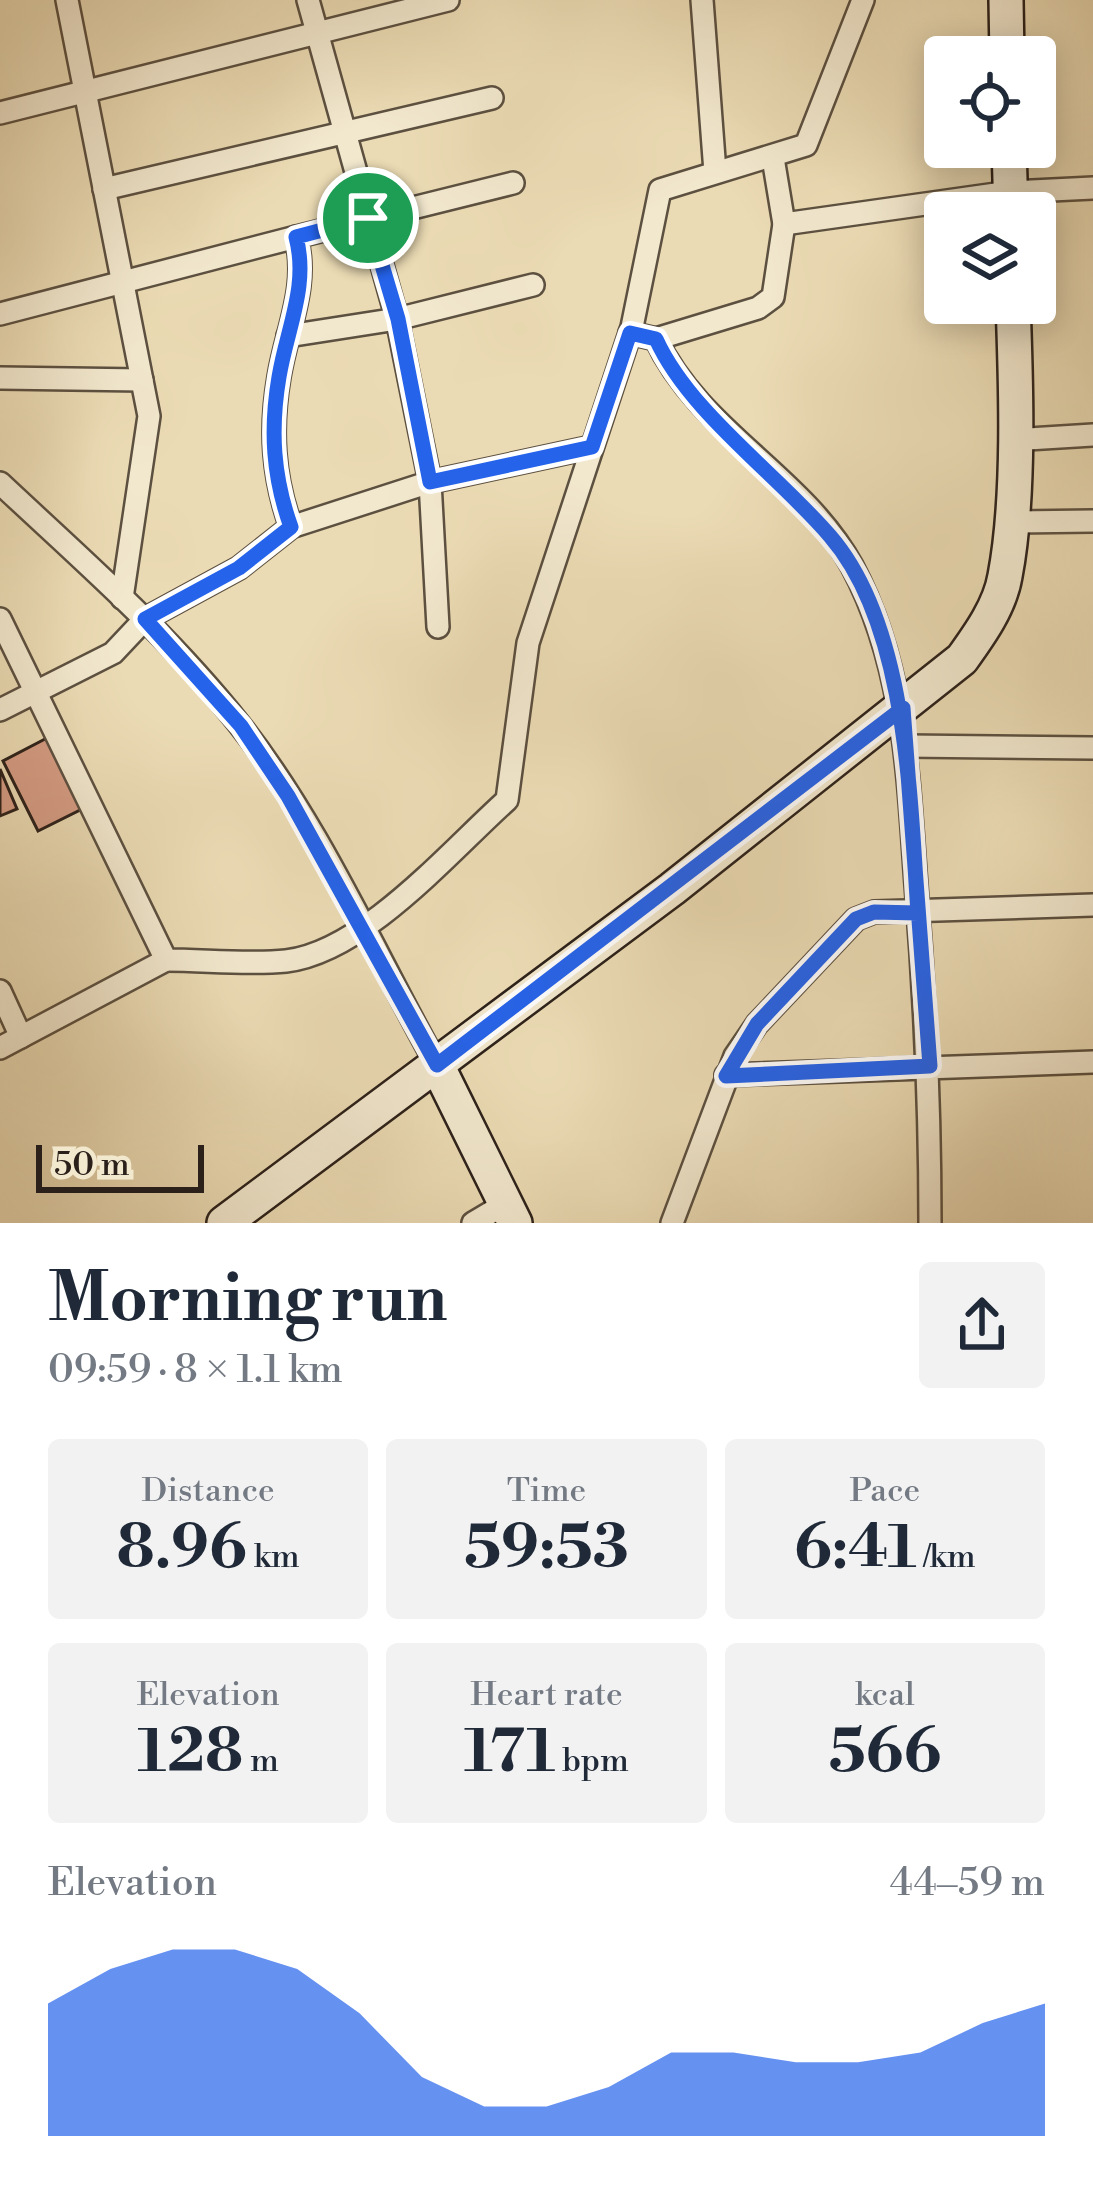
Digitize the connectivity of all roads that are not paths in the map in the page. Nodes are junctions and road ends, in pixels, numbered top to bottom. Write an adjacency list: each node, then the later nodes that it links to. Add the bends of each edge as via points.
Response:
1 (67, 0): 9 (street)
2 (308, 0): 7 (street)
3 (448, 0): 7 (street)
4 (702, 0): 14 (street)
5 (863, 0): 13 (street, via 810,141)
6 (1006, 0): 8 (main road)
7 (317, 34): 9 (street); 12 (street)
8 (1007, 36)
9 (85, 91): 11 (street); 17 (street)
10 (492, 98): 12 (street)
11 (0, 113)
12 (343, 132): 17 (street); 20 (street)
13 (773, 158): 14 (street); 21 (street)
14 (715, 172): 28 (street, via 660,190)
15 (513, 183): 20 (street)
16 (1093, 188): 18 (street)
17 (104, 189): 23 (street)
18 (1056, 194)
19 (924, 210): 21 (street)
20 (368, 218): 22 (street); 26 (street)
21 (784, 224): 30 (street, via 773,297)
22 (296, 237): 23 (street); 29 (street, via 304,272)
23 (122, 284): 25 (street); 32 (street)
24 (533, 285): 26 (street)
25 (0, 314)
26 (398, 319): 29 (street); 36 (street)
27 (1013, 324): 34 (main road)
28 (630, 333): 30 (street); 35 (street)
29 (288, 336): 40 (street, via 272,451)
30 (656, 339): 46 (street, via 687,392 851,564)
31 (0, 378): 32 (street)
32 (142, 380): 41 (street, via 148,416)
33 (1093, 435): 34 (street)
34 (1013, 440): 39 (main road)
35 (592, 447): 36 (street); 52 (street, via 528,643 507,800)
36 (430, 482): 40 (street); 44 (street)
37 (0, 483): 41 (street)
38 (1093, 521): 39 (street)
39 (1009, 522): 46 (main road, via 1005,578 985,628 962,659)
40 (291, 527): 43 (street, via 239,568)
41 (122, 598): 43 (street)
42 (0, 619): 45 (street)
43 (145, 619): 45 (street, via 113,653); 52 (street, via 241,726)
44 (438, 627)
45 (34, 694): 47 (street); 53 (street)
46 (903, 708): 48 (street); 58 (main road)
47 (0, 710)
48 (906, 746): 49 (street); 51 (street)
49 (1093, 748)
50 (1093, 905): 51 (street)
51 (918, 913): 59 (street); 60 (street, via 856,919 757,1024)
52 (362, 929): 53 (street, via 288,961); 58 (street)
53 (166, 960): 55 (street)
54 (0, 991): 55 (street)
55 (22, 1036): 56 (street)
56 (0, 1048)
57 (1093, 1061): 59 (street)
58 (437, 1065): 61 (main road); 62 (main road)
59 (930, 1066): 60 (street); 65 (street)
60 (726, 1076): 64 (street)
61 (510, 1213): 63 (street)
62 (224, 1223)
63 (473, 1223)
64 (671, 1223)
65 (930, 1223)

